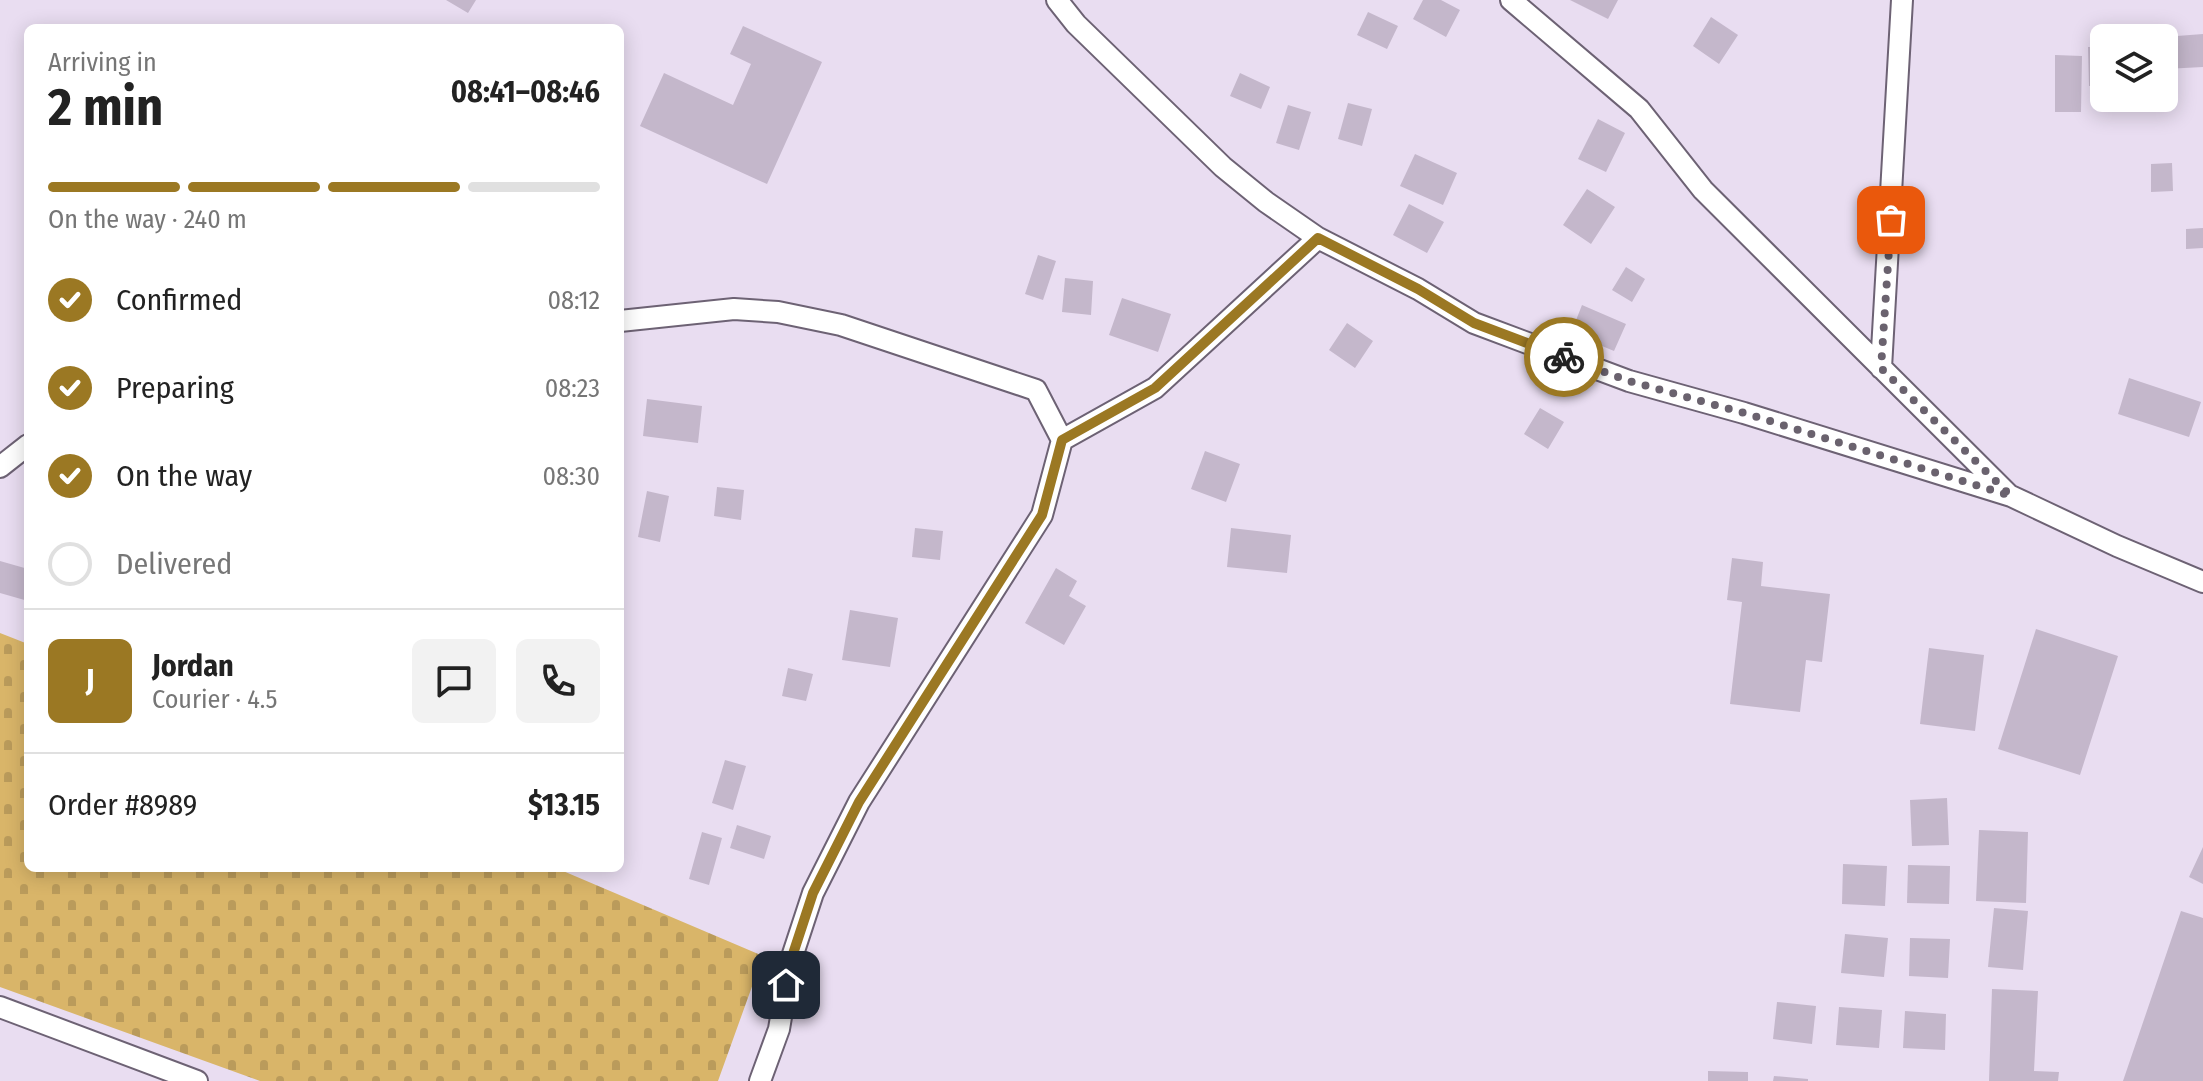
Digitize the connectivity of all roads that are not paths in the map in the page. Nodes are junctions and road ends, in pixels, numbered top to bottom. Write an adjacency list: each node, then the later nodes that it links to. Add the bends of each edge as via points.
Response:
1 (1057, 0): 4 (lane, via 1223,167)
2 (1511, 0): 6 (lane, via 1639,109 1703,190)
3 (1902, 0): 6 (lane)
4 (1318, 238): 7 (lane, via 1155,388); 10 (lane, via 1474,323 1561,356)
5 (624, 321): 7 (lane, via 734,309 841,325 1036,390)
6 (1881, 368): 10 (lane)
7 (1062, 440): 14 (lane, via 1042,515 859,802 813,893 790,963 779,1029)
8 (24, 448): 9 (lane)
9 (0, 467)
10 (2011, 496): 11 (lane)
11 (2203, 582)
12 (0, 1007): 13 (lane)
13 (197, 1081)
14 (760, 1081)

